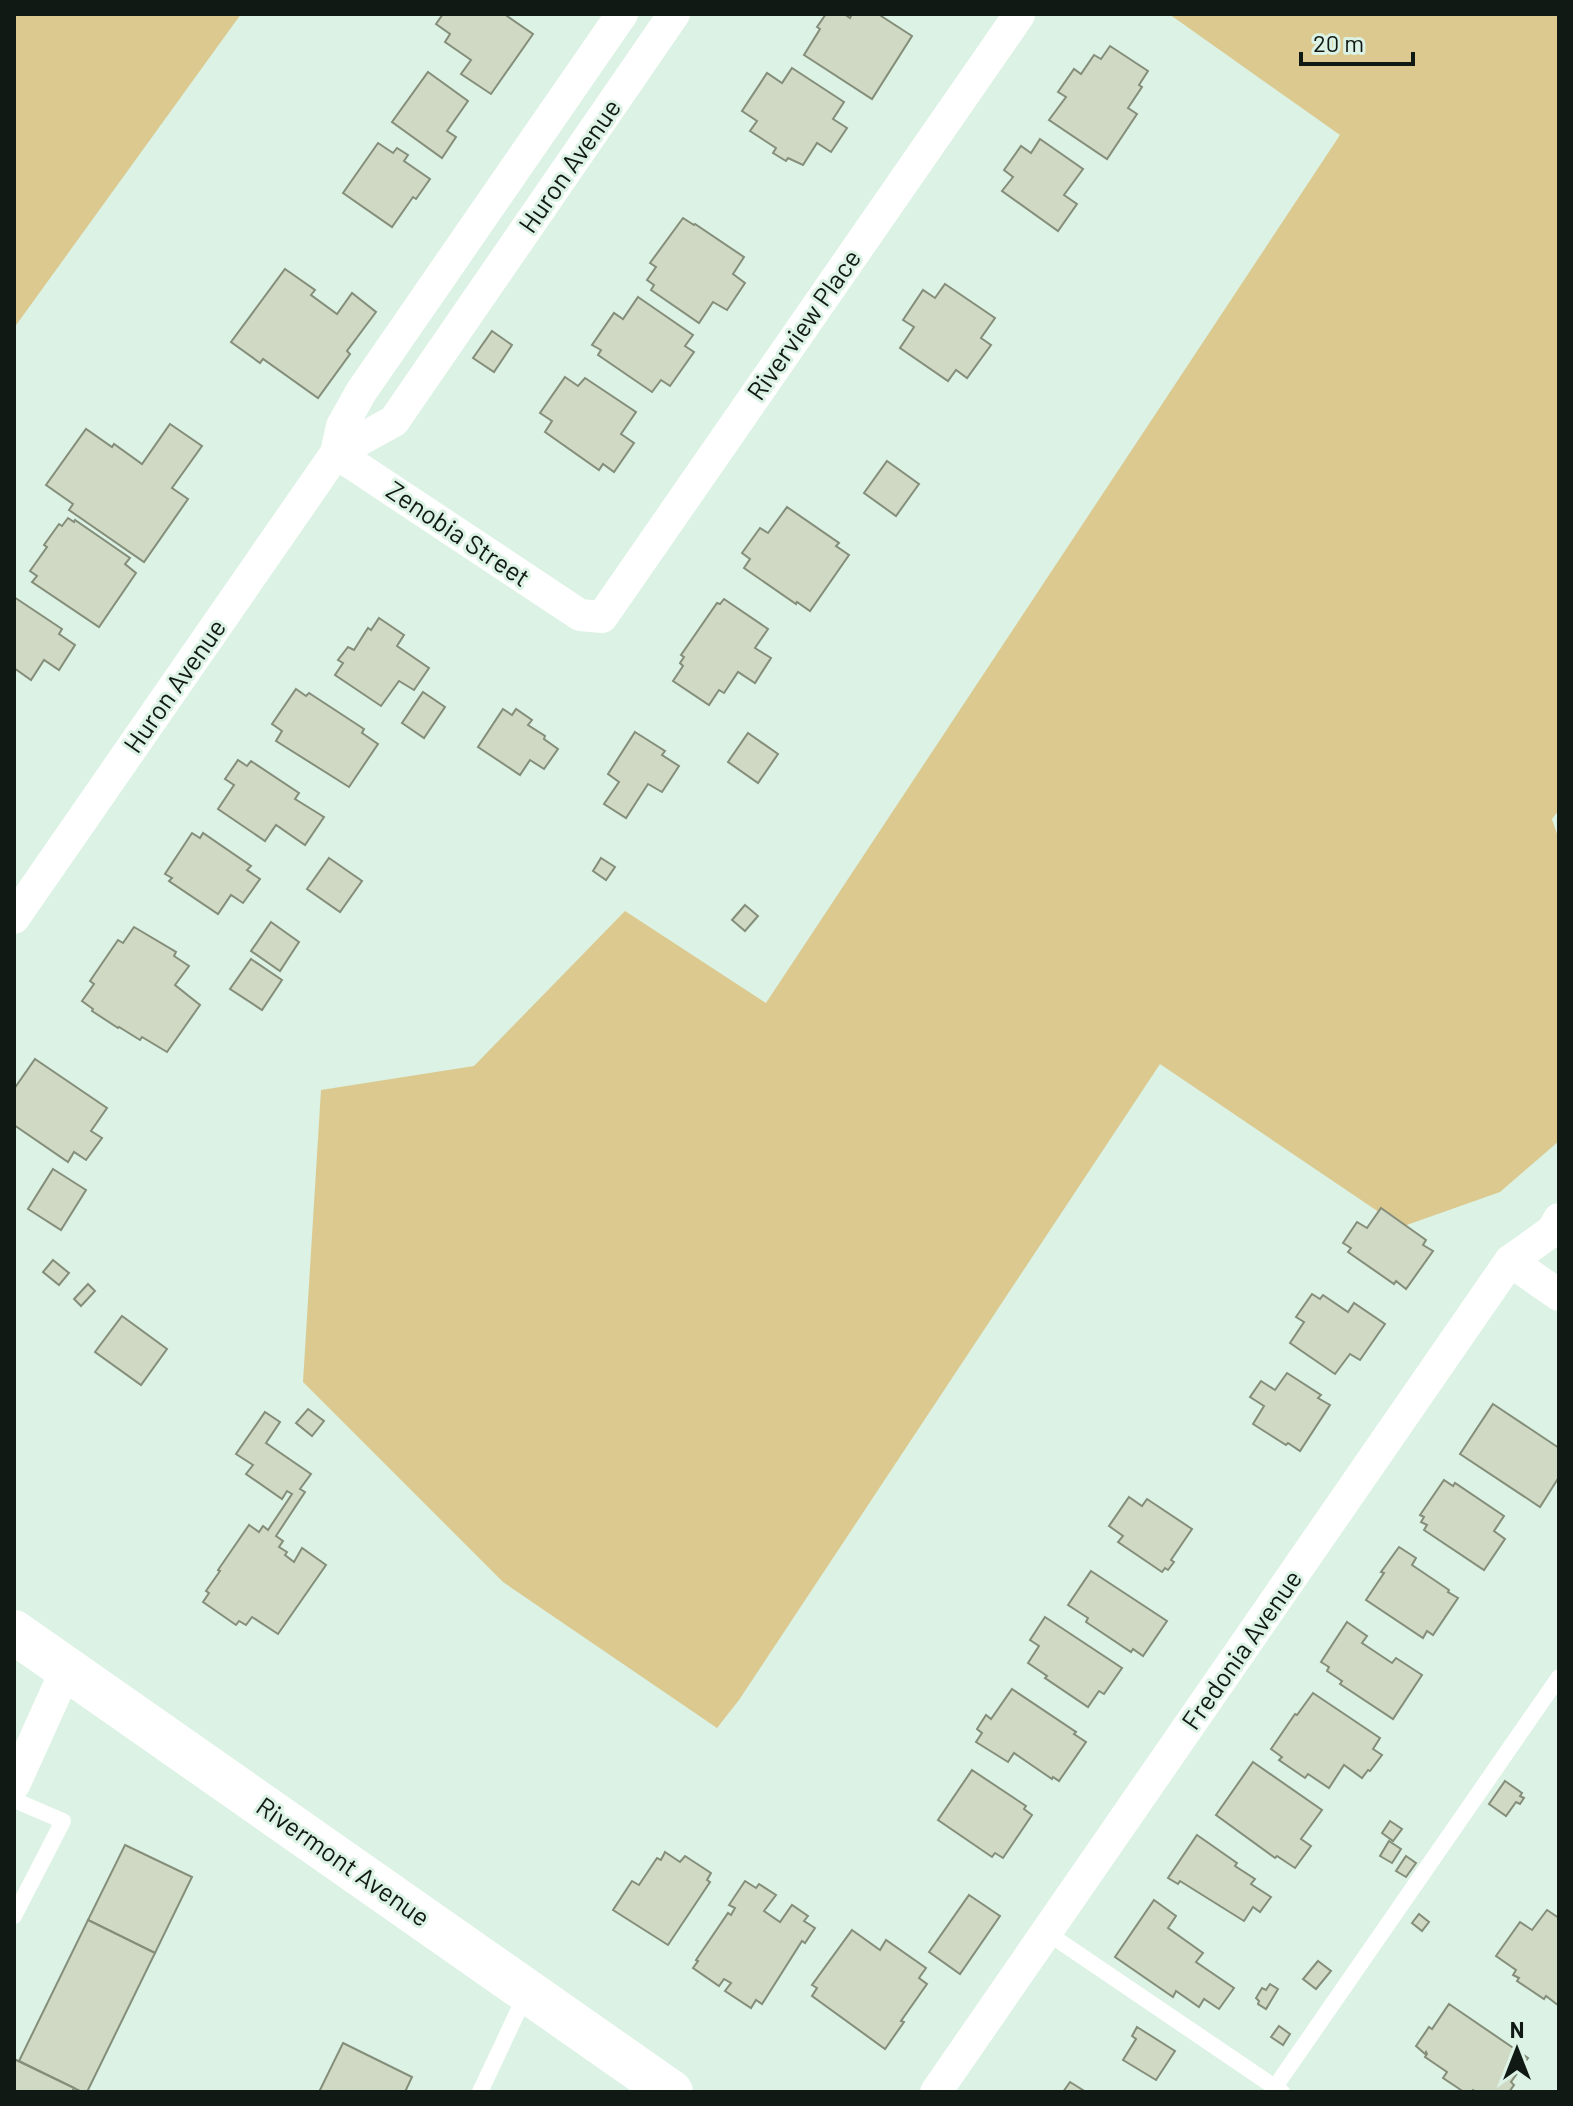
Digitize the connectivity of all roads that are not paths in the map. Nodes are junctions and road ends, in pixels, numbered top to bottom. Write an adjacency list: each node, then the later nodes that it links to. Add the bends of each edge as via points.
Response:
1 (622, 14): 4 (street, Huron Avenue, via 361,392 342,426)
2 (674, 14): 4 (street, Huron Avenue, via 394,421)
3 (1019, 15): 5 (street, Riverview Place, via 602,617)
4 (336, 453): 5 (street, Zenobia Street); 6 (street, Huron Avenue)
5 (580, 615)
6 (14, 918)
7 (1559, 1219): 8 (street, Fredonia Avenue, via 1552,1231)
8 (1510, 1261): 9 (street); 16 (street, Fredonia Avenue)
9 (1559, 1295)
10 (14, 1632): 11 (main road, Rivermont Avenue)
11 (67, 1668): 13 (street); 17 (main road, Rivermont Avenue)
12 (1559, 1677): 18 (lane)
13 (14, 1785)
14 (14, 1800): 15 (lane, via 63,1821)
15 (14, 1916)
16 (1046, 1932): 18 (lane); 21 (street, Fredonia Avenue)
17 (527, 1991): 19 (lane); 20 (main road, Rivermont Avenue)
18 (1279, 2090)
19 (480, 2092)
20 (671, 2092)
21 (936, 2092)

